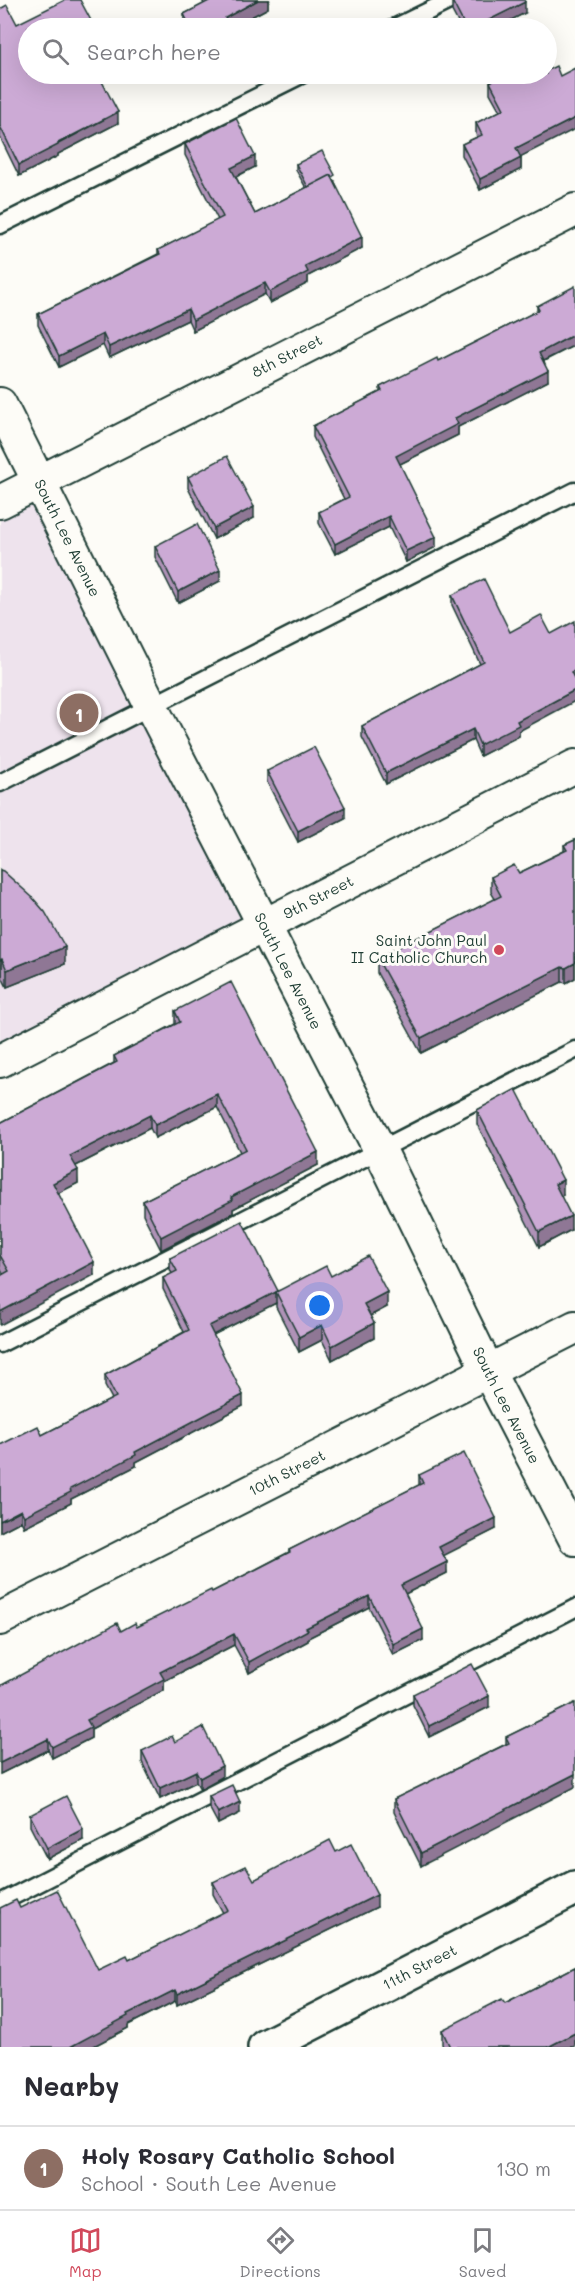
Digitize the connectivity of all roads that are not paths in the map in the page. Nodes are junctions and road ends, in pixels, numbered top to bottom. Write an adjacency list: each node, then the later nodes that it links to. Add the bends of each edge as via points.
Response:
1 (451, 0): 2 (lane)
2 (414, 18)
3 (283, 84): 5 (lane)
4 (575, 210): 7 (street, 8th Street)
5 (0, 225)
6 (0, 404): 7 (street, South Lee Avenue)
7 (40, 481): 9 (street, 8th Street); 10 (street, South Lee Avenue)
8 (575, 491): 10 (lane)
9 (0, 502)
10 (152, 706): 12 (lane); 13 (street, South Lee Avenue)
11 (575, 766): 13 (street, 9th Street)
12 (0, 783)
13 (264, 924): 15 (street, 9th Street); 16 (street, South Lee Avenue)
14 (575, 1050): 16 (lane)
15 (0, 1061)
16 (380, 1150): 18 (lane); 19 (street, South Lee Avenue)
17 (575, 1327): 19 (street, 10th Street)
18 (0, 1344)
19 (488, 1371): 20 (street, South Lee Avenue); 22 (street, 10th Street)
20 (575, 1539)
21 (575, 1608): 24 (lane)
22 (0, 1620)
23 (575, 1888): 25 (street, 11th Street)
24 (0, 1903)
25 (266, 2047)

